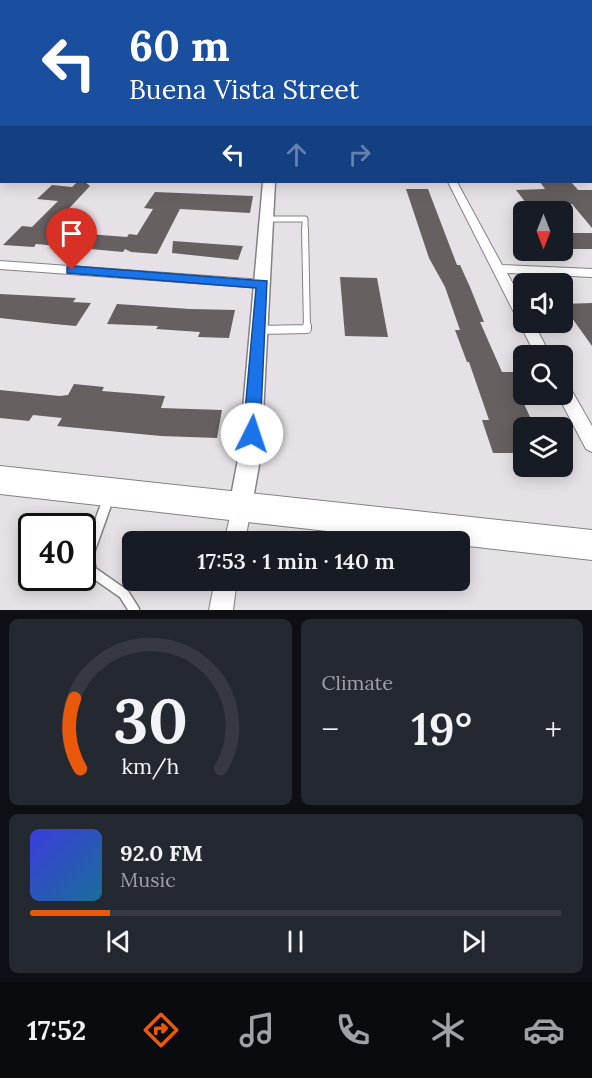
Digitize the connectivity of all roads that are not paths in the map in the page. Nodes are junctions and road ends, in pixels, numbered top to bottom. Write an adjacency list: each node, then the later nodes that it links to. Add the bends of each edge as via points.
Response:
1 (269, 183): 3 (street)
2 (453, 183): 5 (street)
3 (266, 219): 7 (street); 9 (lane, via 305,219 307,329)
4 (0, 264): 7 (street)
5 (497, 269): 6 (street); 8 (street)
6 (592, 273)
7 (262, 284): 9 (street)
8 (513, 298)
9 (259, 330): 14 (street, via 250,454)
10 (571, 405): 11 (street)
11 (592, 442)
12 (0, 480): 13 (main road)
13 (111, 492): 14 (main road); 18 (lane, via 88,555 91,571 124,594)
14 (240, 507): 15 (street); 16 (main road)
15 (236, 531)
16 (592, 545)
17 (224, 591): 19 (street)
18 (134, 610)
19 (221, 610)

